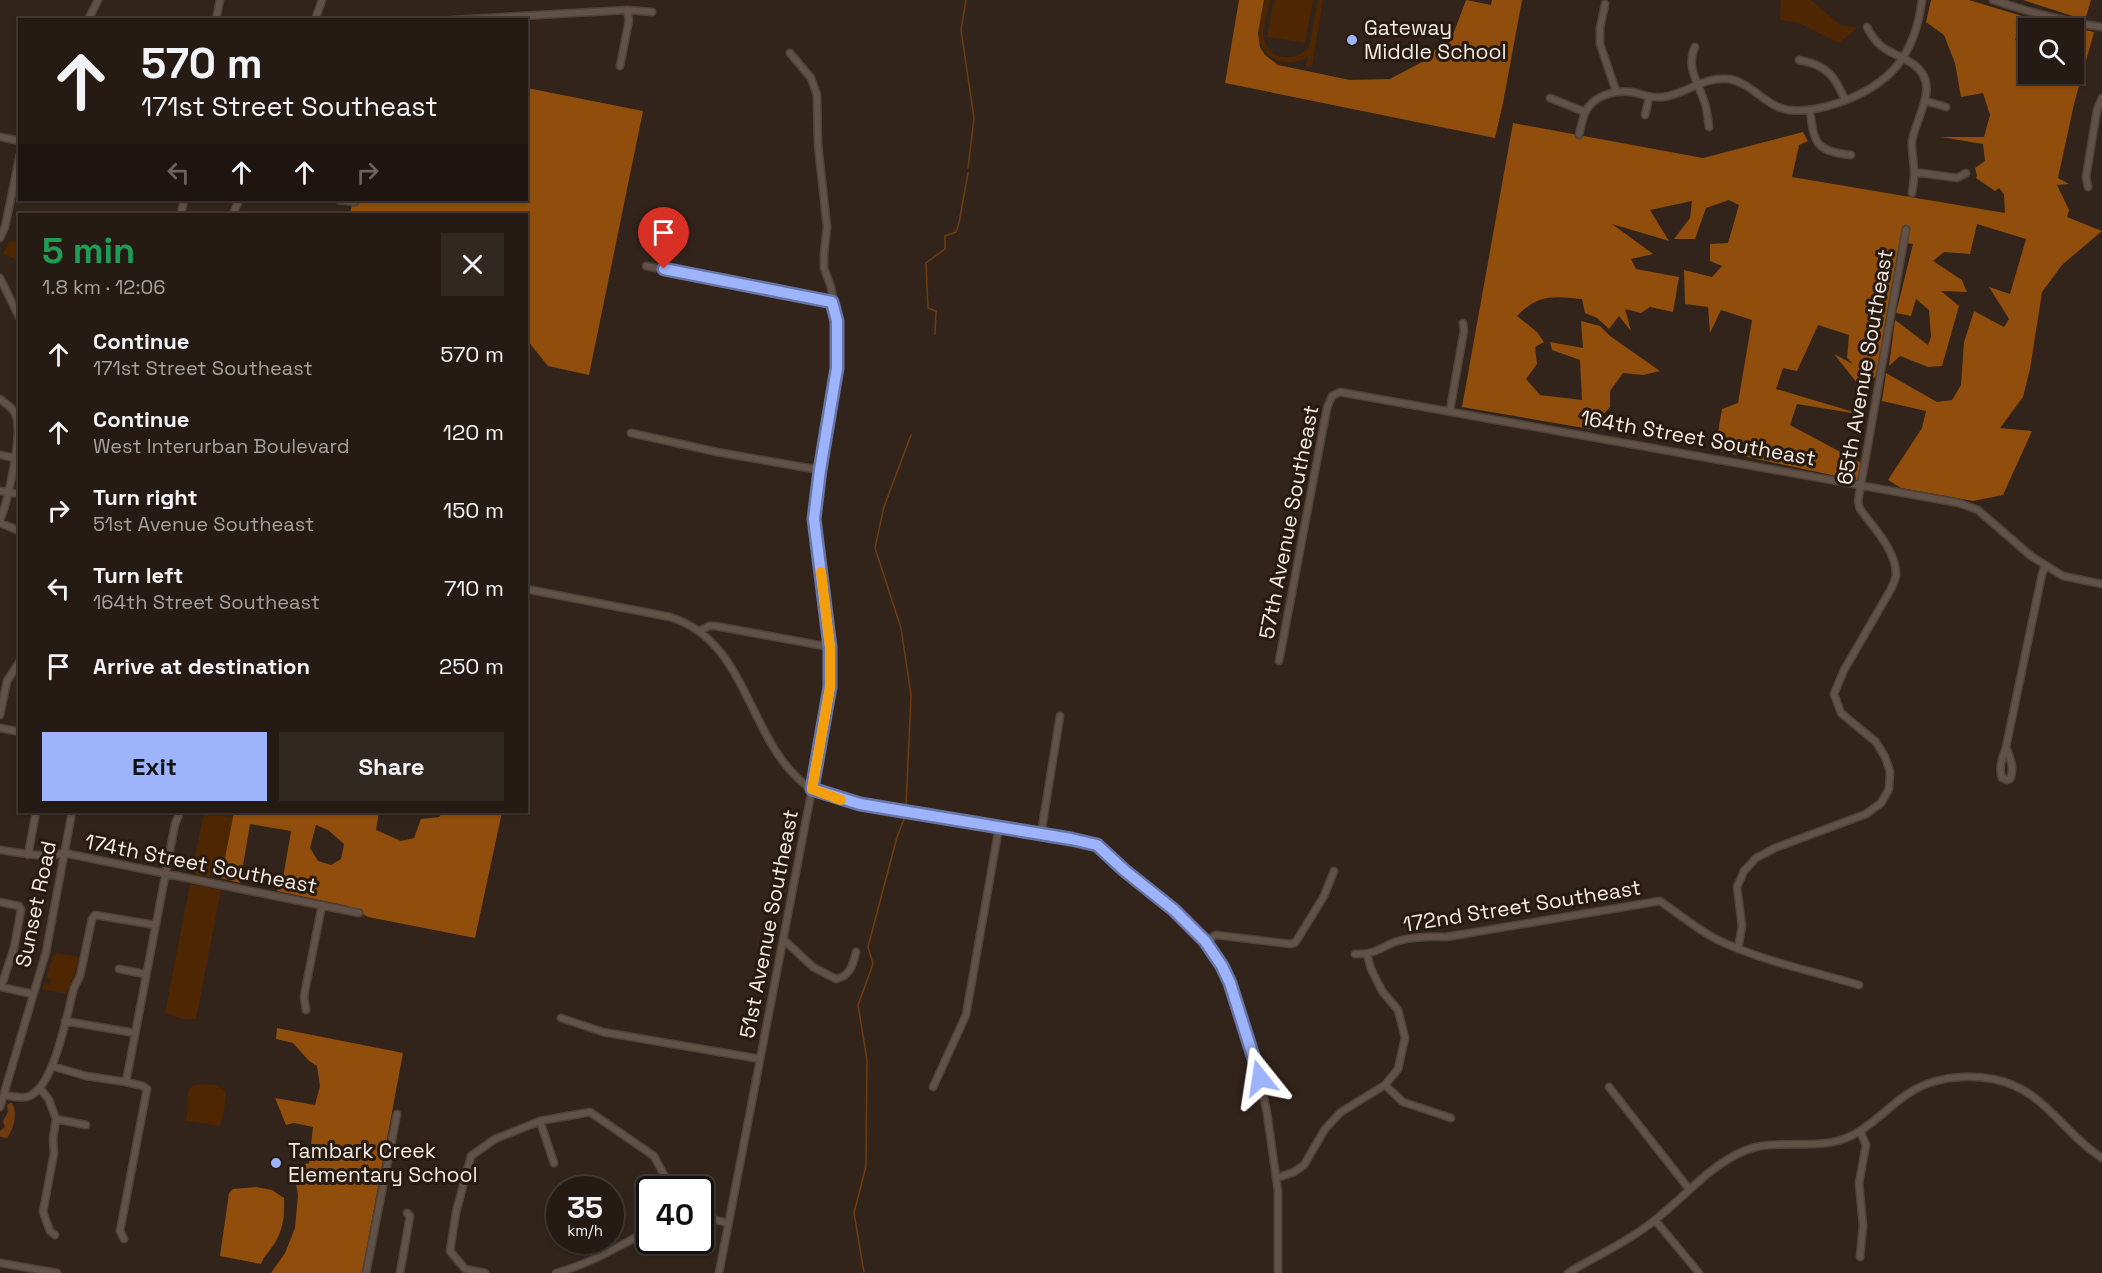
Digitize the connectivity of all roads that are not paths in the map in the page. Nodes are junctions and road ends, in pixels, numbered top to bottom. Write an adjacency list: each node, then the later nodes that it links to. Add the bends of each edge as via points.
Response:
1 (98, 0): 9 (street)
2 (220, 0): 10 (street)
3 (322, 0): 11 (street)
4 (1922, 0): 17 (street, via 1918,25)
5 (1993, 0): 14 (street)
6 (1605, 4): 21 (street, via 1600,44)
7 (627, 10): 8 (street); 12 (street); 19 (street, via 629,20)
8 (652, 12)
9 (88, 18)
10 (216, 18)
11 (316, 18)
12 (488, 18)
13 (1867, 27): 17 (street, via 1887,51)
14 (2102, 27)
15 (1695, 47): 20 (street, via 1691,55)
16 (790, 53): 48 (street, 51st Avenue Southeast, via 805,69 817,95 827,227 824,268)
17 (1902, 59): 25 (street, via 1876,85); 26 (street, via 1914,64 1922,74)
18 (1799, 60): 25 (street, via 1826,69 1836,79)
19 (620, 66)
20 (1697, 84): 23 (street, via 1674,94); 28 (street, via 1727,79 1745,84 1774,106); 31 (street)
21 (1616, 91): 23 (street); 29 (street, via 1592,103)
22 (1550, 98): 29 (street)
23 (1649, 98): 30 (street)
24 (2102, 98): 39 (street, via 2086,177)
25 (1845, 100): 28 (street)
26 (1926, 101): 27 (street); 36 (street, via 1912,141)
27 (1946, 107)
28 (1810, 110): 35 (street, via 1812,132 1821,148)
29 (1585, 112): 32 (street)
30 (1645, 115)
31 (1709, 127)
32 (1579, 135)
33 (0, 137): 34 (street)
34 (18, 141)
35 (1851, 155)
36 (1914, 172): 38 (street, via 1957,178); 40 (street)
37 (18, 173): 44 (street)
38 (1966, 173)
39 (2088, 187)
40 (1912, 193)
41 (347, 201): 42 (street)
42 (355, 202)
43 (1906, 229): 59 (street, 65th Avenue Southeast)
44 (0, 238)
45 (646, 266): 48 (street)
46 (0, 278): 47 (street)
47 (1, 286): 49 (street)
48 (832, 302): 58 (street, 51st Avenue Southeast, via 837,321 837,368)
49 (18, 316)
50 (1463, 323): 53 (street)
51 (1336, 393): 53 (street, 164th Street Southeast); 70 (street, 57th Avenue Southeast, via 1328,402)
52 (0, 399): 54 (street, via 10,406)
53 (1450, 410): 59 (street, 164th Street Southeast)
54 (18, 425)
55 (631, 433): 58 (street)
56 (0, 455): 57 (street)
57 (17, 458): 61 (street)
58 (820, 470): 69 (street, 51st Avenue Southeast, via 814,519)
59 (1862, 484): 65 (street, 164th Street Southeast, via 1978,510); 96 (street, 65th Avenue Southeast, via 1860,508 1894,561 1896,576 1834,694 1841,713 1876,742 1885,757 1890,771 1889,789 1881,803 1866,814 1756,858 1737,887 1742,926)
60 (0, 490): 61 (street)
61 (8, 492): 62 (street); 63 (street)
62 (18, 494)
63 (0, 521): 64 (street)
64 (18, 530)
65 (2045, 566): 66 (street, 164th Street Southeast, via 2063,576); 78 (street)
66 (2102, 584)
67 (528, 589): 68 (street, via 670,617)
68 (700, 631): 69 (street, via 715,626); 79 (street, via 730,665 772,747)
69 (830, 647): 79 (street, 51st Avenue Southeast, via 830,687)
70 (1279, 661)
71 (18, 664): 72 (street)
72 (13, 671): 73 (street); 74 (street)
73 (18, 675)
74 (0, 715)
75 (1060, 716): 84 (street)
76 (0, 728): 77 (street)
77 (18, 732)
78 (2006, 747): 78 (street, via 2013,768 2007,780 2000,773)
79 (812, 789): 83 (street, via 843,800); 94 (street, 51st Avenue Southeast)
80 (36, 813): 87 (street)
81 (72, 813): 86 (street, Sunset Road)
82 (180, 813): 89 (street)
83 (999, 827): 84 (street); 113 (street, via 966,1015)
84 (1041, 834): 95 (street, via 1097,845)
85 (0, 850): 87 (street, 174th Street Southeast)
86 (64, 854): 87 (street, 174th Street Southeast); 89 (street, 174th Street Southeast); 104 (street, Sunset Road, via 46,952)
87 (28, 855)
88 (1334, 871): 95 (street, via 1295,943 1216,935)
89 (165, 873): 91 (street, 174th Street Southeast); 93 (street)
90 (0, 902): 103 (street, via 19,906 21,910)
91 (322, 905): 92 (street, 174th Street Southeast); 105 (street, via 304,996)
92 (359, 913)
93 (155, 925): 101 (street); 107 (street, via 95,915 92,918 80,976)
94 (783, 939): 97 (street, via 813,967 836,979 849,972); 109 (street, 51st Avenue Southeast)
95 (1205, 941): 127 (street, via 1230,983 1255,1056)
96 (1738, 949): 99 (street, 172nd Street Southeast, via 1715,939 1660,901 1446,937 1426,936); 102 (street)
97 (856, 952)
98 (1355, 954): 99 (street, 172nd Street Southeast)
99 (1367, 954): 112 (street, via 1382,991 1398,1010 1405,1038 1398,1069)
100 (119, 969): 101 (street)
101 (145, 974): 108 (street)
102 (1859, 985)
103 (1, 987): 104 (street)
104 (33, 994): 116 (street, Sunset Road)
105 (306, 1010)
106 (561, 1018): 109 (street, via 603,1032)
107 (65, 1021): 108 (street); 110 (street)
108 (135, 1033): 111 (street)
109 (760, 1059): 132 (street, 51st Avenue Southeast)
110 (52, 1066): 111 (street); 115 (street)
111 (126, 1082): 135 (street, via 147,1089 120,1231)
112 (1385, 1085): 119 (street, via 1403,1102); 127 (street, via 1341,1112 1324,1129 1304,1165)
113 (933, 1087)
114 (1609, 1087): 128 (street)
115 (40, 1088): 116 (street, via 26,1097); 120 (street)
116 (4, 1095): 117 (street, Sunset Road)
117 (0, 1107)
118 (397, 1114): 140 (street)
119 (1451, 1118)
120 (56, 1119): 122 (street); 133 (street, via 43,1212)
121 (540, 1120): 125 (street); 126 (street, via 590,1112 654,1156); 142 (street, via 495,1139 471,1156 450,1251 465,1269)
122 (86, 1125)
123 (1860, 1131): 124 (street, via 1906,1094 1927,1083 1963,1077 1994,1079 2037,1098); 128 (street, via 1828,1142 1746,1150 1726,1160); 136 (street, via 1866,1145 1859,1183 1863,1226)
124 (2102, 1158)
125 (554, 1163)
126 (665, 1176)
127 (1277, 1178): 145 (street)
128 (1689, 1189): 131 (street)
129 (407, 1213): 141 (street, via 410,1215)
130 (714, 1220): 132 (street)
131 (1655, 1220): 146 (street); 147 (street)
132 (728, 1223): 144 (street, 51st Avenue Southeast)
133 (55, 1234)
134 (636, 1238): 143 (street, via 576,1268)
135 (124, 1239)
136 (1860, 1257)
137 (0, 1263): 138 (street)
138 (18, 1270): 139 (street)
139 (57, 1273)
140 (366, 1273)
141 (400, 1273)
142 (485, 1273)
143 (556, 1273)
144 (719, 1273)
145 (1278, 1273)
146 (1568, 1273)
147 (1699, 1273)

